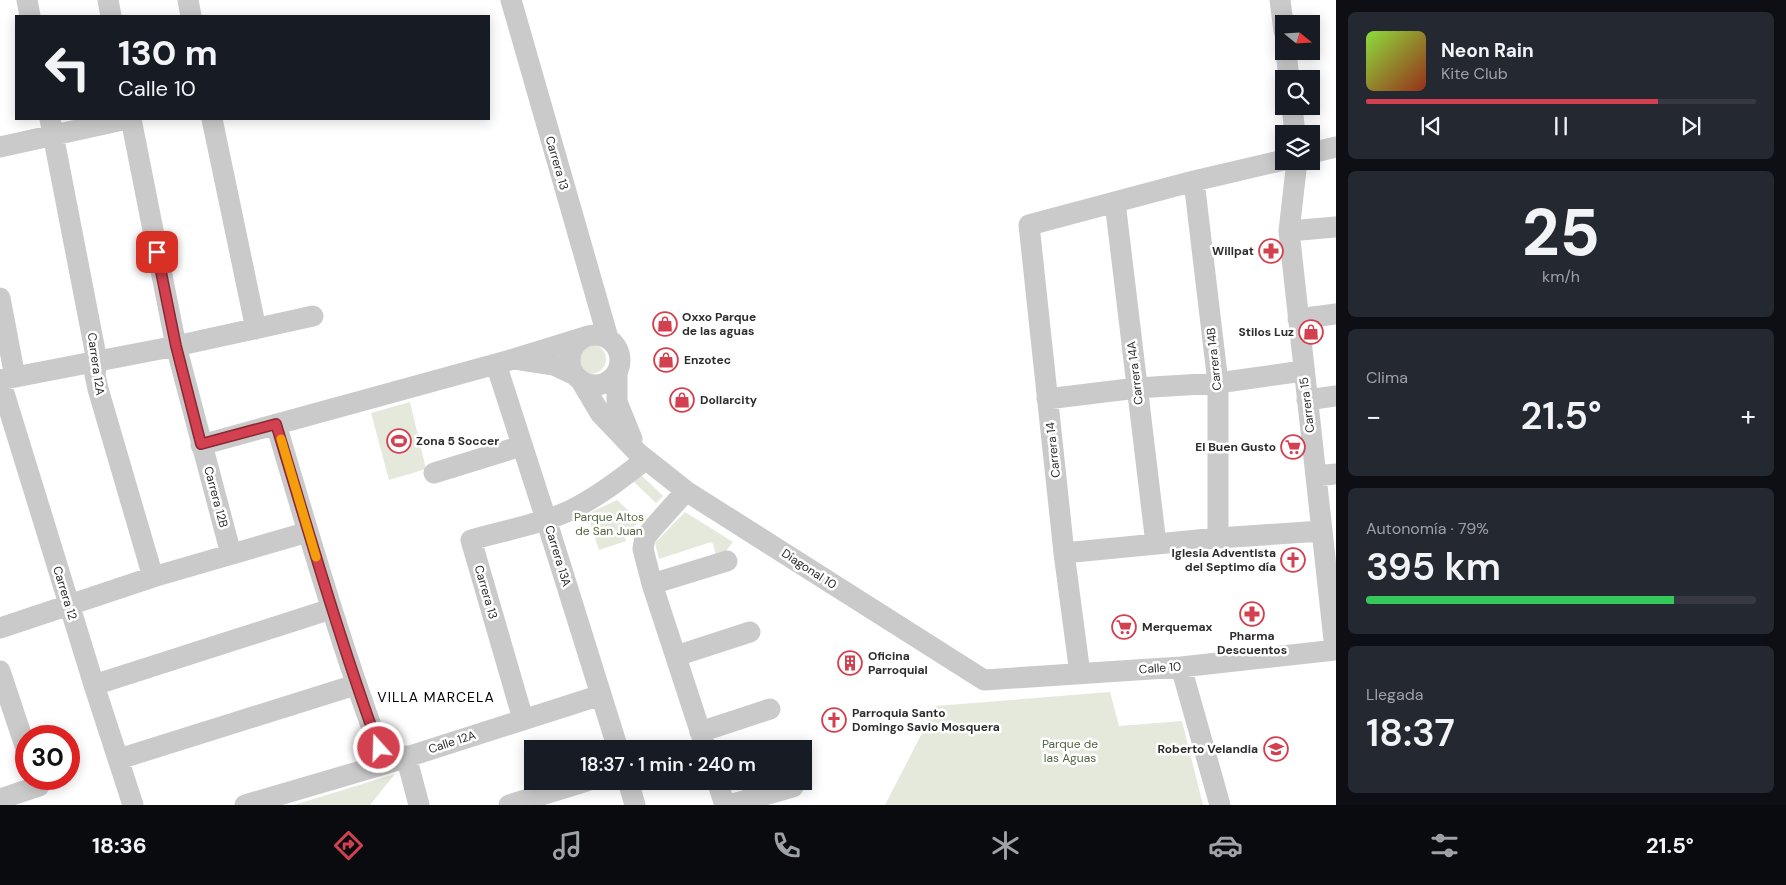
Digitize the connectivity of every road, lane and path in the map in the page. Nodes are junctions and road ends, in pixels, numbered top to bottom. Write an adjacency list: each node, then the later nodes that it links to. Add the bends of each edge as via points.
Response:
1 (27, 0): 6 (street)
2 (108, 0): 7 (street)
3 (188, 0): 8 (street)
4 (511, 0): 28 (street, Carrera 13)
5 (1280, 0): 9 (street)
6 (30, 15)
7 (111, 15)
8 (191, 15)
9 (1282, 15)
10 (119, 120): 13 (street)
11 (129, 120): 29 (street, Carrera 12B)
12 (212, 120): 27 (street)
13 (52, 127): 14 (street); 30 (street, Carrera 12A)
14 (0, 147)
15 (1336, 147): 16 (street)
16 (1320, 151)
17 (1275, 162): 19 (street)
18 (1295, 170): 22 (street, Carrera 15)
19 (1194, 181): 20 (street); 36 (street, Carrera 14B)
20 (1115, 202): 37 (street, Carrera 14A); 39 (street, Carrera 14, via 1029,225)
21 (1336, 227): 22 (street)
22 (1289, 231): 26 (street, Carrera 15)
23 (0, 298): 35 (street, Carrera 12)
24 (1336, 314): 26 (street)
25 (312, 316): 27 (street)
26 (1298, 319): 32 (street, Carrera 15)
27 (256, 329): 29 (street)
28 (598, 334): 31 (street); 33 (street, via 616,346 620,362); 34 (street, via 578,342 572,349 571,367)
29 (176, 346): 30 (street); 42 (street, Carrera 12B)
30 (97, 361): 35 (street); 57 (street, Carrera 12A, via 98,390)
31 (503, 362): 34 (street, via 546,362); 41 (street); 43 (street, Carrera 13A)
32 (1303, 371): 36 (street); 40 (street, Carrera 15)
33 (616, 373): 34 (street, via 600,385); 44 (street, via 618,402)
34 (578, 378): 44 (street, Diagonal 10, via 600,413)
35 (5, 379): 59 (street, Carrera 12)
36 (1218, 383): 37 (street); 51 (street, Carrera 14B)
37 (1137, 388): 39 (street); 52 (street, Carrera 14A)
38 (1336, 396): 40 (street)
39 (1047, 399): 53 (street, Carrera 14)
40 (1307, 400): 46 (street, Carrera 15)
41 (276, 424): 42 (street); 50 (street)
42 (201, 444): 54 (street, Carrera 12B)
43 (522, 446): 45 (street); 48 (street, Carrera 13A)
44 (642, 457): 47 (street, Diagonal 10); 48 (street, via 606,490 573,509)
45 (434, 473)
46 (1326, 475): 49 (street, Carrera 15)
47 (686, 491): 58 (street, via 645,538 643,549); 68 (street, Diagonal 10)
48 (546, 519): 71 (street, Carrera 13A); 74 (street, Carrera 13, via 471,540)
49 (1322, 531): 51 (street); 55 (street, Carrera 15)
50 (308, 532): 54 (street); 60 (street)
51 (1218, 538): 52 (street)
52 (1156, 544): 53 (street)
53 (1064, 553): 67 (street, Carrera 14)
54 (231, 554): 57 (street)
55 (1331, 558): 63 (street, Carrera 15)
56 (727, 561): 58 (street)
57 (153, 576): 59 (street)
58 (652, 584): 64 (street)
59 (69, 605): 61 (street); 69 (street, Carrera 12)
60 (331, 609): 69 (street); 70 (street)
61 (0, 628)
62 (750, 632): 64 (street)
63 (1336, 649): 65 (street, Calle 10)
64 (676, 656): 77 (street)
65 (1180, 667): 67 (street, Calle 10); 94 (street)
66 (0, 671): 73 (street)
67 (1080, 674): 68 (street, Calle 10)
68 (984, 680)
69 (94, 685): 79 (street, Carrera 12)
70 (356, 685): 79 (street); 80 (street)
71 (601, 695): 74 (street, Calle 12A); 76 (street, Carrera 13A)
72 (770, 709): 77 (street)
73 (7, 714): 75 (street)
74 (524, 719): 78 (street, Calle 12A)
75 (15, 729)
76 (615, 740)
77 (703, 740)
78 (406, 756): 80 (street, Calle 12A); 89 (street)
79 (119, 759): 88 (street, Carrera 12)
80 (385, 764): 87 (street, Calle 12A)
81 (40, 790): 86 (street)
82 (558, 790): 90 (street)
83 (631, 790): 91 (street)
84 (720, 790): 92 (street)
85 (782, 790): 93 (street)
86 (0, 799)
87 (249, 804)
88 (133, 805)
89 (419, 805)
90 (509, 805)
91 (635, 805)
92 (725, 805)
93 (729, 805)
94 (1220, 805)

